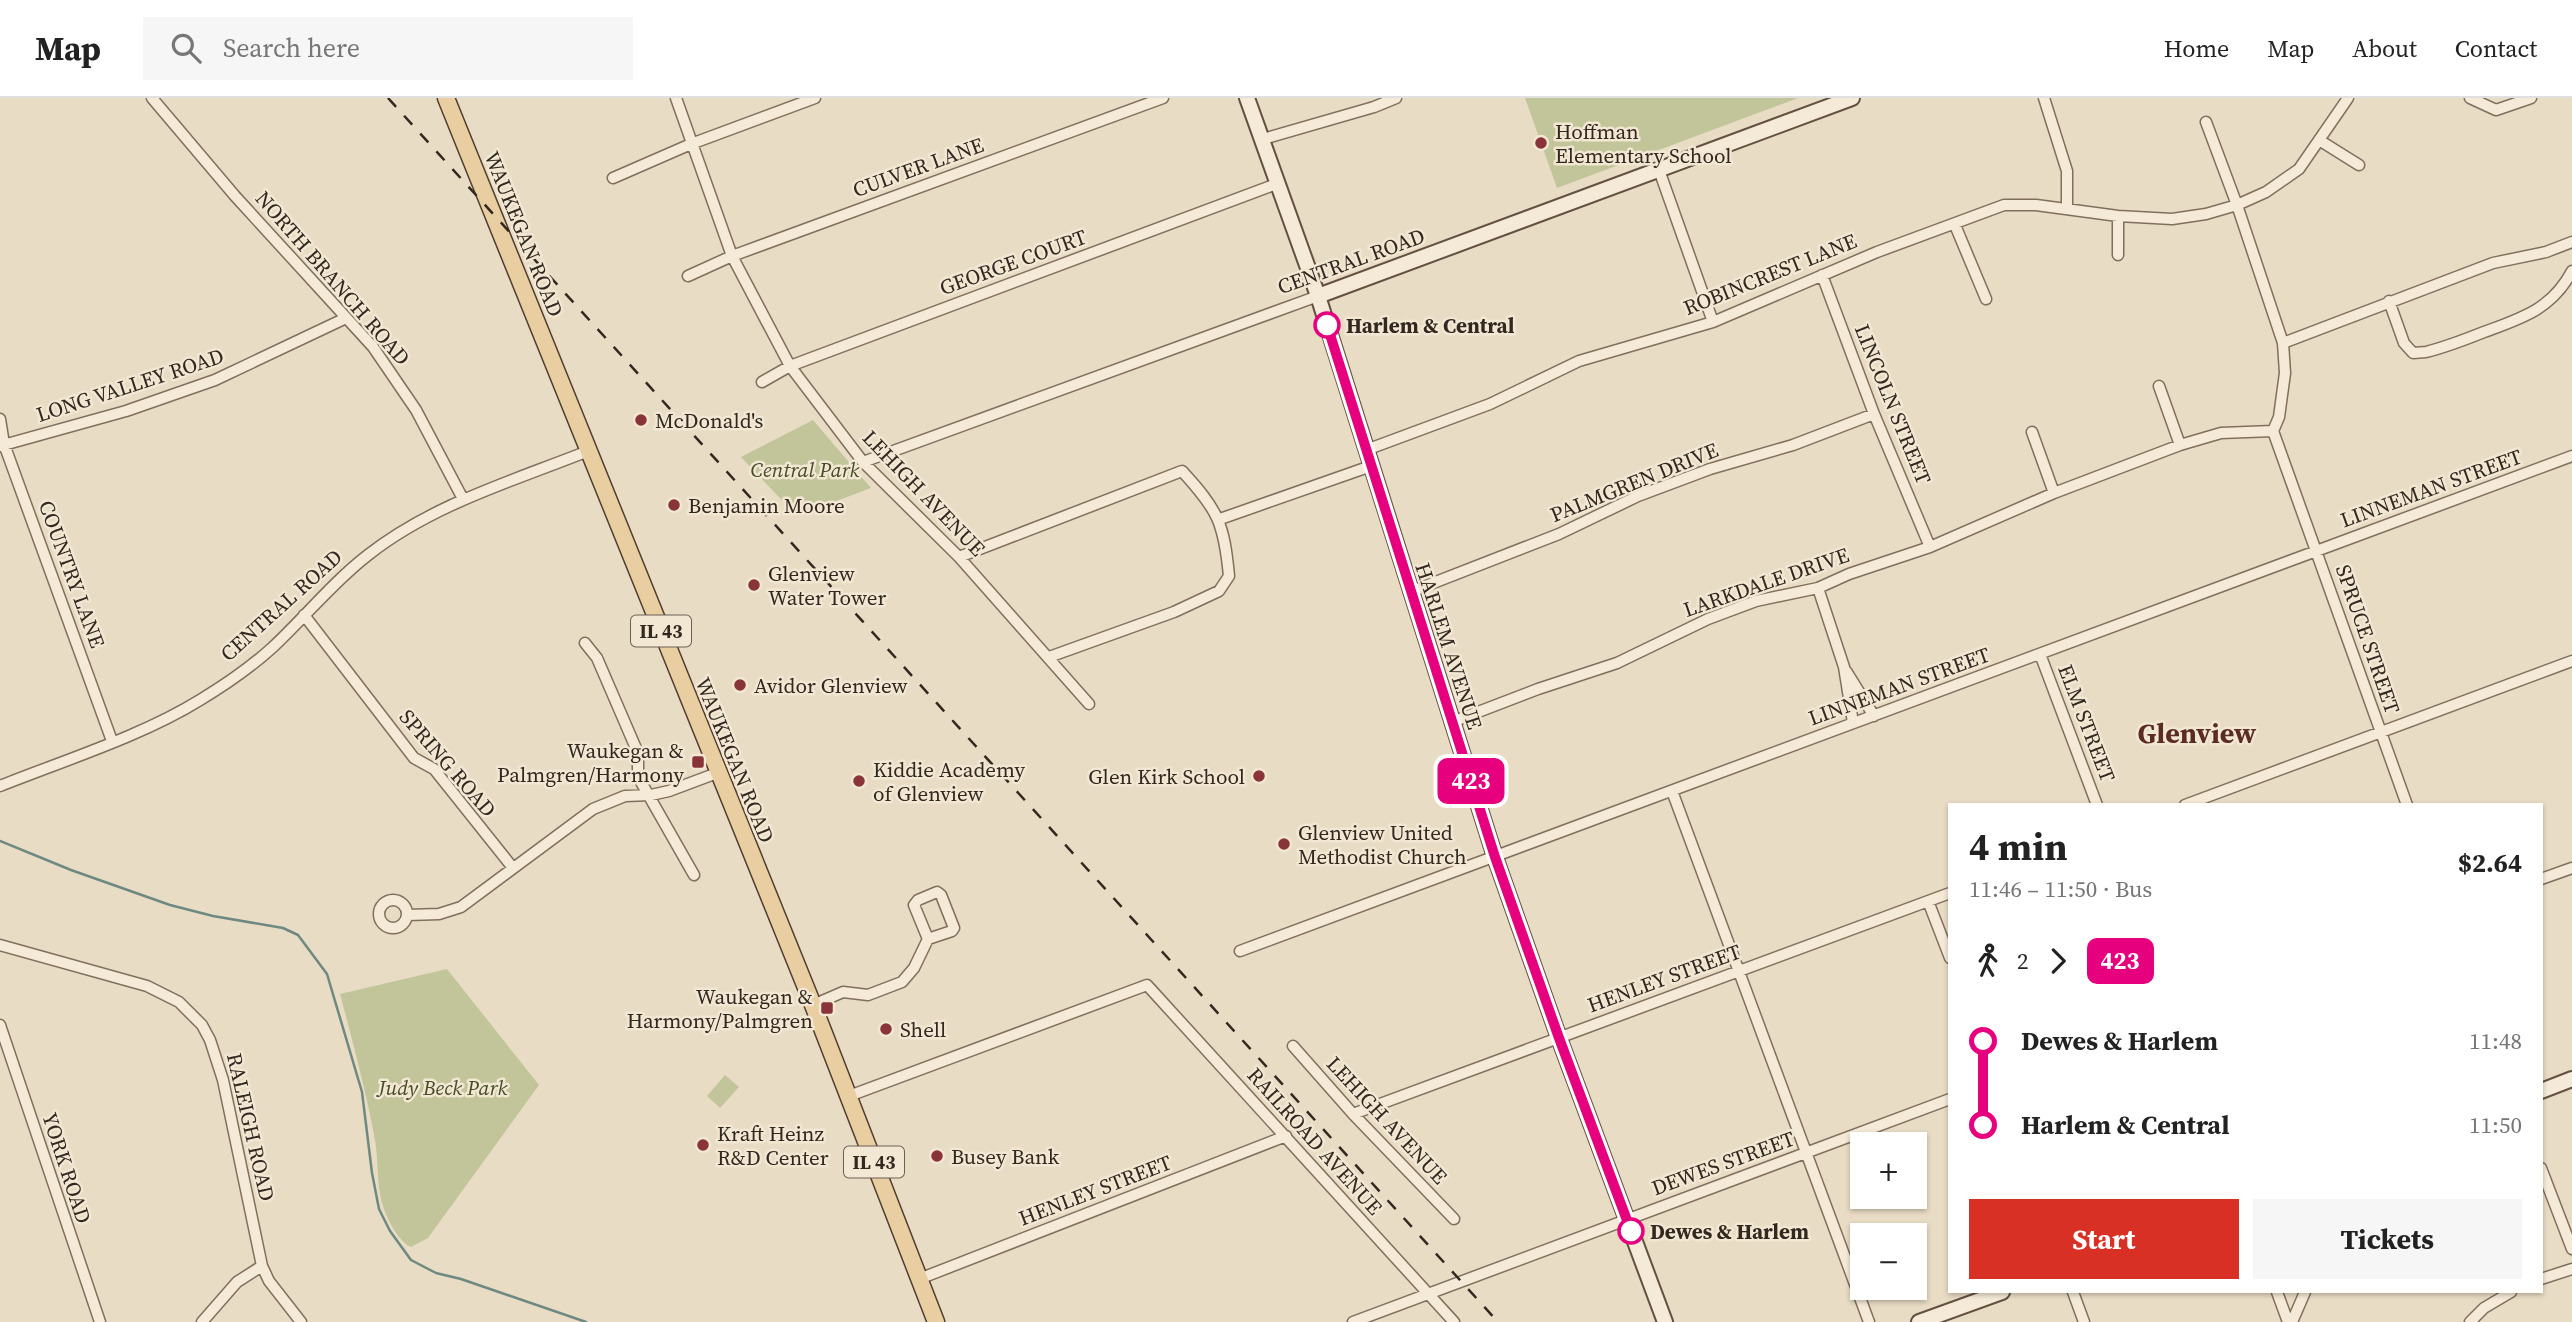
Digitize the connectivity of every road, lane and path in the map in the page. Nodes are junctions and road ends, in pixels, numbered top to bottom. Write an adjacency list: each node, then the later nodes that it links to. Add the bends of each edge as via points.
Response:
1 (152, 98): 34 (street, NORTH BRANCH ROAD)
2 (446, 98): 47 (main road, WAUKEGAN ROAD / IL 43)
3 (676, 98): 16 (street, LEHIGH AVENUE)
4 (816, 98): 16 (street)
5 (1163, 98): 27 (street, CULVER LANE)
6 (1247, 98): 14 (main road, HARLEM AVENUE)
7 (1396, 98): 14 (street)
8 (1852, 98): 18 (main road, CENTRAL ROAD)
9 (2043, 98): 22 (street, via 2067,171)
10 (2348, 98): 15 (street, ROBINCREST LANE)
11 (2470, 98): 12 (street, via 2496,110)
12 (2531, 98)
13 (2206, 122): 21 (street)
14 (1263, 139): 20 (main road, HARLEM AVENUE)
15 (2319, 140): 17 (street); 21 (street, ROBINCREST LANE, via 2299,169)
16 (691, 144): 19 (street); 27 (street, LEHIGH AVENUE)
17 (2358, 165)
18 (1659, 170): 31 (main road, CENTRAL ROAD); 35 (street)
19 (613, 178)
20 (1279, 183): 31 (main road, HARLEM AVENUE); 37 (street, GEORGE COURT)
21 (2237, 205): 23 (street, ROBINCREST LANE, via 2172,219); 36 (street)
22 (2067, 209): 23 (street, ROBINCREST LANE); 24 (street, ROBINCREST LANE, via 2004,205)
23 (2118, 216): 26 (street)
24 (1955, 225): 29 (street, ROBINCREST LANE); 32 (street)
25 (2572, 242): 33 (street, via 2493,263)
26 (2118, 255)
27 (732, 256): 30 (street, CULVER LANE); 37 (street, LEHIGH AVENUE)
28 (2572, 271): 33 (street, via 2564,286 2530,314 2426,352 2413,353 2404,343)
29 (1822, 275): 35 (street, ROBINCREST LANE); 40 (street, LINCOLN STREET)
30 (688, 276)
31 (1318, 296): 46 (main road, HARLEM AVENUE); 49 (street, CENTRAL ROAD)
32 (1986, 299)
33 (2389, 302): 36 (street)
34 (346, 318): 44 (street, LONG VALLEY ROAD, via 215,380 126,411); 52 (street, NORTH BRANCH ROAD, via 398,382)
35 (1713, 322): 46 (street, ROBINCREST LANE, via 1579,361 1490,404)
36 (2283, 343): 42 (street, via 2284,383)
37 (790, 366): 38 (street, GEORGE COURT); 49 (street, LEHIGH AVENUE)
38 (762, 382)
39 (2158, 386): 45 (street)
40 (1874, 414): 54 (street, LINCOLN STREET); 58 (street, PALMGREN DRIVE, via 1662,487 1559,534)
41 (0, 419): 44 (street, COUNTRY LANE)
42 (2273, 431): 45 (street, LARKDALE DRIVE, via 2221,433); 55 (street, SPRUCE STREET)
43 (2032, 432): 51 (street)
44 (2, 445): 70 (street, COUNTRY LANE)
45 (2180, 446): 51 (street, LARKDALE DRIVE)
46 (1366, 450): 50 (main road, HARLEM AVENUE)
47 (588, 451): 52 (street, CENTRAL ROAD); 71 (main road, WAUKEGAN ROAD / IL 43)
48 (2572, 456): 55 (street, LINNEMAN STREET)
49 (863, 462): 56 (street, LEHIGH AVENUE)
50 (1371, 466): 53 (street); 58 (main road, HARLEM AVENUE)
51 (2054, 493): 54 (street, LARKDALE DRIVE)
52 (463, 499): 59 (street, CENTRAL ROAD, via 394,536)
53 (1220, 519): 56 (street, via 1182,471); 62 (street, via 1229,576 1219,591)
54 (1930, 547): 57 (street, LARKDALE DRIVE)
55 (2316, 551): 61 (street, LINNEMAN STREET); 69 (street, SPRUCE STREET)
56 (960, 557): 62 (street, LEHIGH AVENUE)
57 (1818, 589): 64 (street); 67 (street, LARKDALE DRIVE, via 1756,601 1708,618 1617,663)
58 (1410, 592): 67 (main road, HARLEM AVENUE)
59 (304, 615): 70 (street, CENTRAL ROAD, via 249,666 201,699 153,726); 79 (street, SPRING ROAD, via 414,758 434,769)
60 (586, 643): 74 (street, via 597,658 638,753 638,775)
61 (2040, 654): 66 (street, LINNEMAN STREET); 75 (street, ELM STREET)
62 (1049, 657): 65 (street, LEHIGH AVENUE)
63 (2572, 661): 69 (street)
64 (1844, 667): 66 (street); 68 (street)
65 (1089, 704)
66 (1874, 716): 68 (street, LINNEMAN STREET)
67 (1452, 722): 78 (main road, HARLEM AVENUE)
68 (1853, 723): 73 (street, LINNEMAN STREET)
69 (2380, 733): 76 (street); 77 (street, SPRUCE STREET)
70 (112, 741): 72 (street, CENTRAL ROAD)
71 (718, 773): 74 (street); 91 (main road, WAUKEGAN ROAD / IL 43)
72 (0, 786)
73 (1672, 791): 78 (street, LINNEMAN STREET); 90 (street)
74 (650, 795): 79 (street, via 625,796 593,809); 81 (street)
75 (2096, 803)
76 (2190, 803)
77 (2406, 803)
78 (1495, 857): 88 (street, LINNEMAN STREET); 93 (main road, HARLEM AVENUE)
79 (513, 868): 85 (street, via 457,909)
80 (2572, 868): 82 (street)
81 (694, 875)
82 (2543, 878)
83 (1948, 894): 84 (street, HENLEY STREET)
84 (1928, 901): 89 (street); 90 (street, HENLEY STREET)
85 (408, 915)
86 (928, 939): 86 (street, via 954,928 937,892 914,905); 91 (street, via 902,982 868,995 843,992)
87 (0, 945): 106 (street, RALEIGH ROAD, via 147,986 179,1002 202,1025 223,1080)
88 (1240, 951)
89 (1948, 953)
90 (1738, 971): 93 (street, HENLEY STREET); 101 (street)
91 (813, 1005): 97 (main road, WAUKEGAN ROAD / IL 43)
92 (0, 1025): 116 (street, YORK ROAD)
93 (1559, 1038): 99 (street, HENLEY STREET); 104 (main road, HARLEM AVENUE)
94 (1293, 1046): 99 (street, LEHIGH AVENUE)
95 (2572, 1079): 96 (main road)
96 (2543, 1090)
97 (849, 1096): 100 (street, RAILROAD AVENUE, via 1147,985); 109 (main road, WAUKEGAN ROAD / IL 43)
98 (1948, 1100): 101 (street, DEWES STREET)
99 (1353, 1114): 103 (street, LEHIGH AVENUE)
100 (1286, 1136): 109 (street, HENLEY STREET); 115 (street, RAILROAD AVENUE)
101 (1804, 1153): 104 (street, DEWES STREET); 123 (street)
102 (2543, 1173): 105 (street)
103 (1454, 1219)
104 (1626, 1219): 115 (street, DEWES STREET); 122 (main road, HARLEM AVENUE)
105 (2572, 1249)
106 (262, 1266): 117 (street, via 237,1282); 118 (street, RALEIGH ROAD)
107 (2572, 1269): 108 (street)
108 (2543, 1278)
109 (919, 1279): 119 (main road, WAUKEGAN ROAD / IL 43)
110 (1999, 1293): 124 (main road)
111 (2073, 1293): 125 (street)
112 (2277, 1293): 126 (street)
113 (2304, 1293): 126 (street)
114 (2509, 1293): 127 (street)
115 (1428, 1294): 120 (street, DEWES STREET); 121 (street, RAILROAD AVENUE)
116 (100, 1322)
117 (202, 1322)
118 (301, 1322)
119 (936, 1322)
120 (1353, 1322)
121 (1454, 1322)
122 (1665, 1322)
123 (1869, 1322)
124 (1919, 1322)
125 (2084, 1322)
126 (2290, 1322)
127 (2470, 1322)

